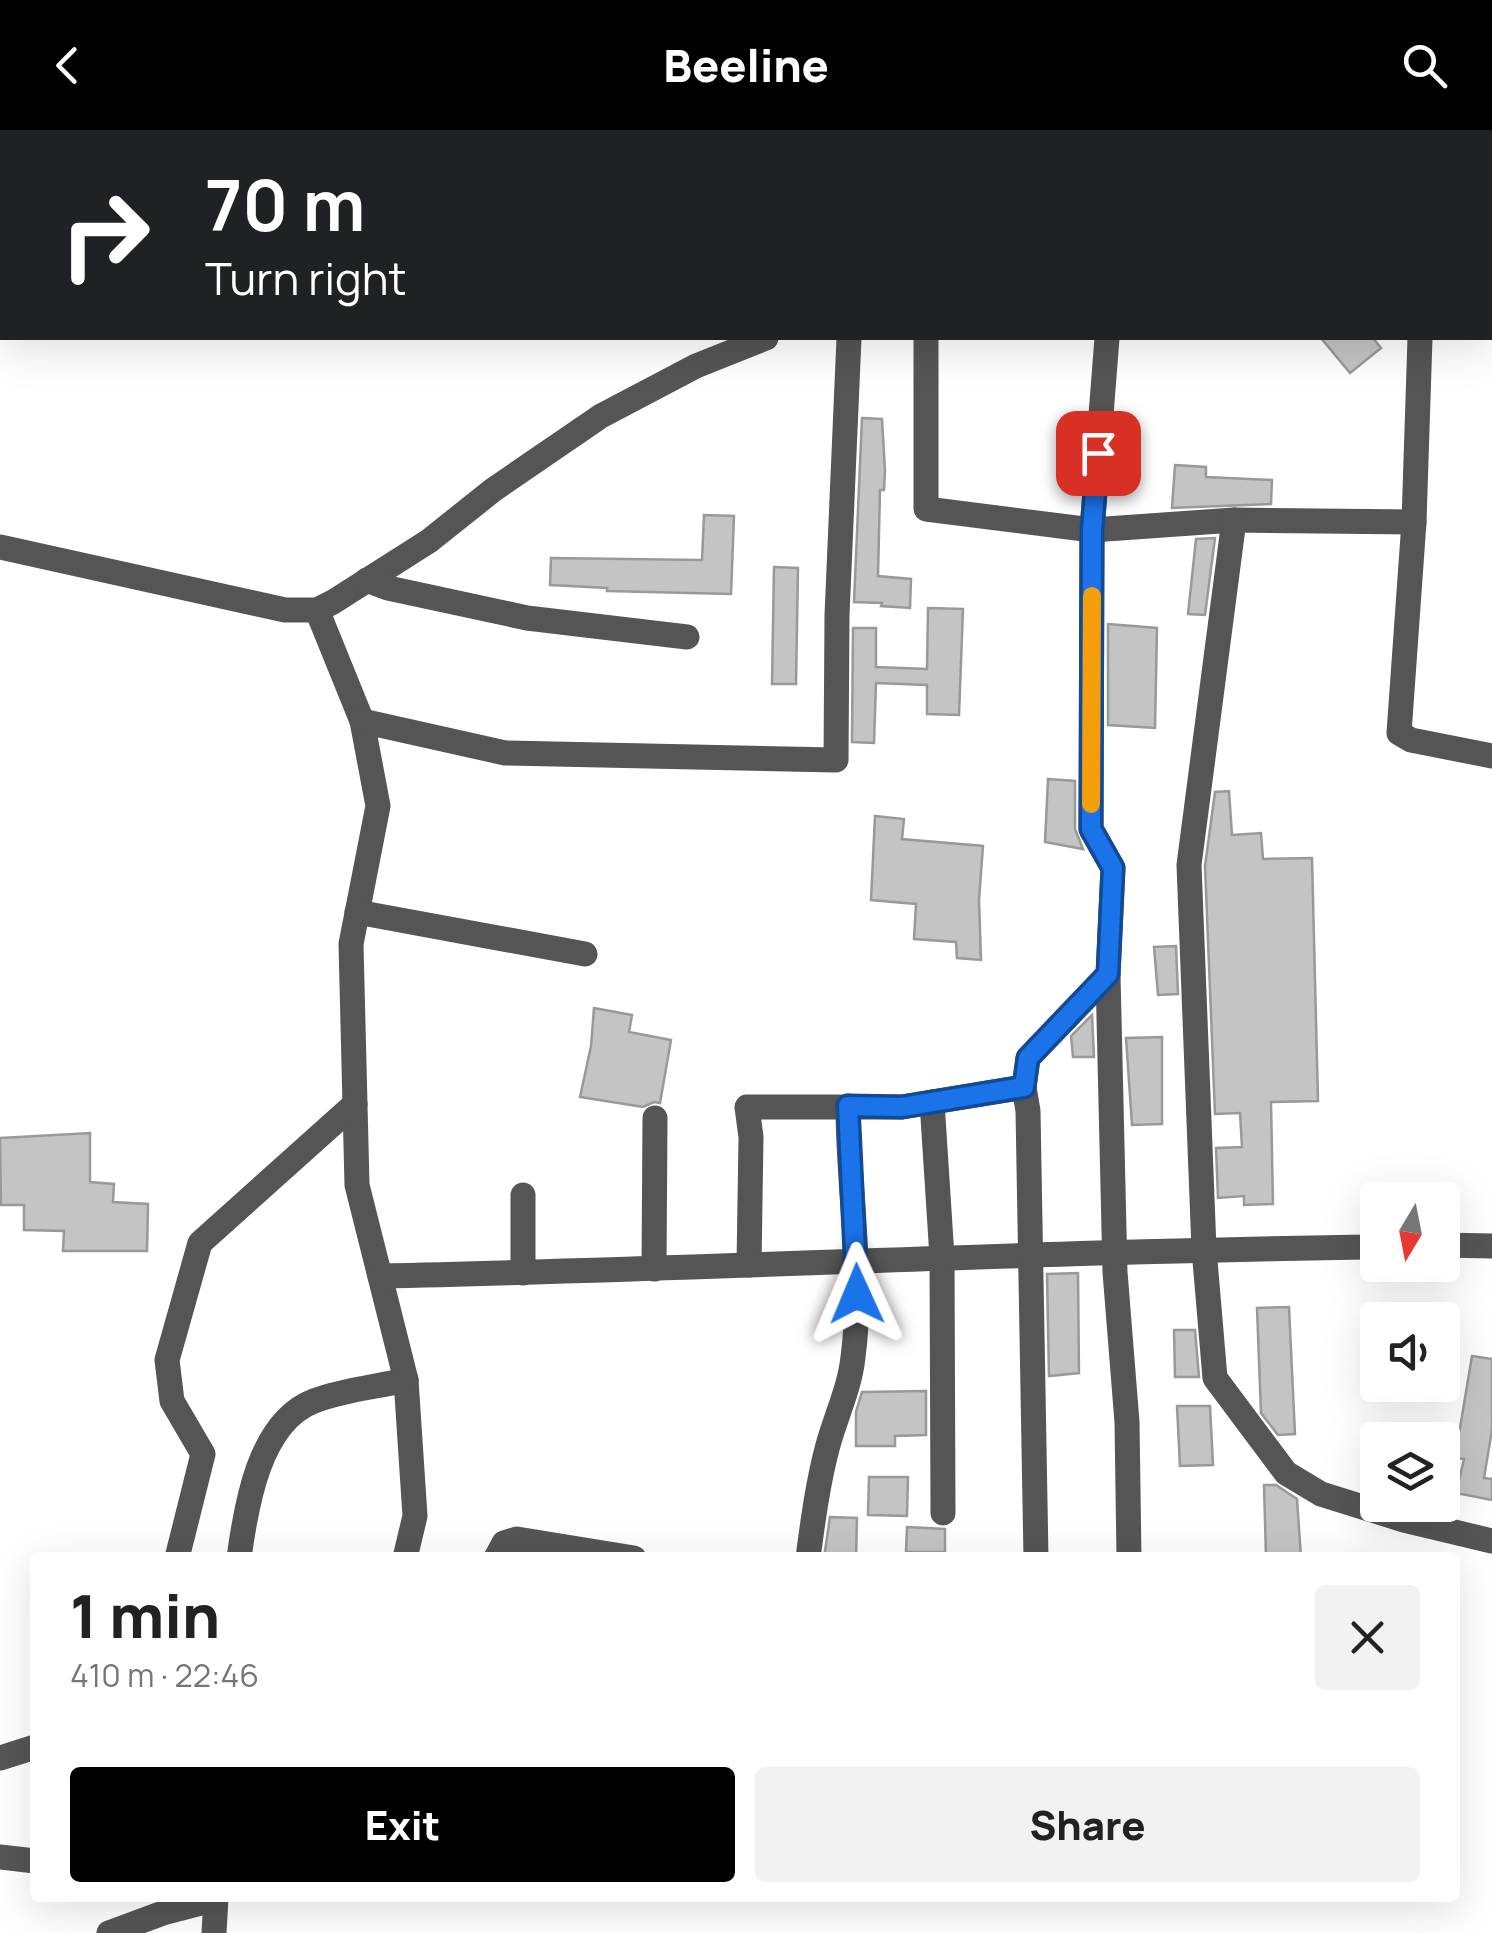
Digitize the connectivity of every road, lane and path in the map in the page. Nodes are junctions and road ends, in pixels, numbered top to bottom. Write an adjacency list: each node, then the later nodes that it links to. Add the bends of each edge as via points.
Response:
1 (761, 340): 10 (street, via 601,416)
2 (849, 340): 13 (street, via 836,760 505,753)
3 (926, 340): 8 (street, via 926,509)
4 (1107, 340): 8 (street)
5 (1420, 340): 7 (street)
6 (1234, 520): 7 (street); 8 (street); 27 (street, via 1189,865)
7 (1414, 522): 14 (street, via 1399,734)
8 (1092, 530): 17 (street, via 1091,829 1113,868)
9 (0, 547): 11 (street, via 285,610)
10 (368, 580): 11 (street); 12 (street, via 528,618)
11 (317, 610): 13 (street)
12 (687, 637)
13 (362, 722): 15 (street, via 378,806)
14 (1492, 756)
15 (357, 912): 16 (street); 20 (street, via 350,944)
16 (585, 954)
17 (1108, 974): 18 (street, via 1028,1058); 28 (street)
18 (1024, 1087): 19 (street); 29 (street)
19 (932, 1102): 21 (street); 30 (street)
20 (355, 1104): 35 (street, via 357,1185); 39 (street, via 200,1244 167,1360 172,1401 203,1454)
21 (848, 1106): 31 (street); 32 (street, via 747,1107)
22 (655, 1118): 33 (street)
23 (523, 1195): 34 (street)
24 (1460, 1245): 26 (street)
25 (1360, 1246): 27 (street)
26 (1492, 1246)
27 (1204, 1249): 28 (street); 38 (street, via 1215,1378 1286,1473 1321,1494)
28 (1115, 1250): 29 (street); 46 (street, via 1128,1422)
29 (1030, 1254): 30 (street); 45 (street)
30 (942, 1257): 31 (street); 37 (street)
31 (857, 1261): 32 (street); 44 (street, via 853,1361 827,1449)
32 (750, 1265): 33 (street)
33 (654, 1269): 34 (street)
34 (522, 1273): 35 (street)
35 (380, 1276): 36 (street)
36 (406, 1380): 40 (street, via 312,1402 278,1426 246,1503); 41 (street, via 415,1516)
37 (943, 1513)
38 (1492, 1541)
39 (178, 1552)
40 (240, 1552)
41 (406, 1552)
42 (499, 1552): 43 (street, via 517,1540)
43 (595, 1552)
44 (809, 1552)
45 (1036, 1552)
46 (1129, 1552)
47 (30, 1749): 48 (street)
48 (0, 1758)
49 (0, 1857): 50 (street)
50 (30, 1860)
51 (203, 1902): 53 (street)
52 (214, 1902): 54 (street)
53 (109, 1933)
54 (214, 1933)

